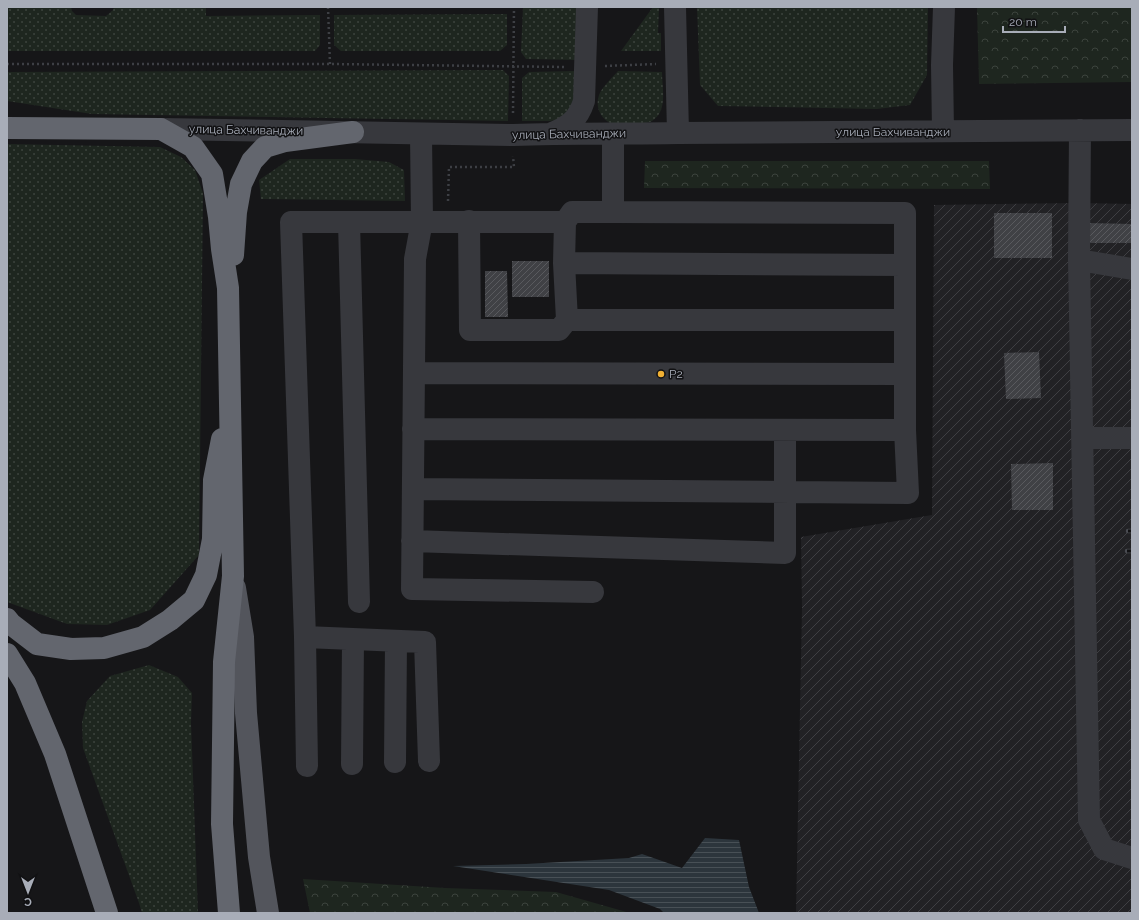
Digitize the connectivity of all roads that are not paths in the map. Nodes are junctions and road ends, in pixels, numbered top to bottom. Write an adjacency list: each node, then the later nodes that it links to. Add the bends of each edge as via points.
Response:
1 (587, 7): 12 (street, via 584,101 572,123)
2 (675, 7): 10 (street)
3 (944, 7): 8 (street)
4 (7, 128): 5 (highway, улица Бахчиванджи)
5 (162, 129): 9 (street, улица Бахчиванджи); 23 (highway, via 193,147 212,174)
6 (1080, 130): 7 (street, улица Бахчиванджи); 8 (street, улица Бахчиванджи); 19 (street)
7 (1132, 130)
8 (943, 131): 10 (street, улица Бахчиванджи)
9 (353, 132): 11 (street, улица Бахчиванджи); 23 (highway, via 285,141 265,147 252,161 241,184)
10 (678, 133): 13 (street, улица Бахчиванджи)
11 (421, 134): 12 (street, улица Бахчиванджи); 15 (street)
12 (550, 134): 13 (street, улица Бахчиванджи)
13 (613, 134): 14 (street)
14 (613, 212): 18 (street, via 572,212); 21 (street, via 905,213)
15 (422, 221): 16 (street); 17 (street); 26 (street, via 415,259)
16 (469, 221): 18 (street); 24 (street, via 470,330 558,330)
17 (349, 222): 39 (street); 41 (street, via 291,222)
18 (565, 222): 20 (street)
19 (1079, 260): 22 (street); 32 (street)
20 (564, 263): 21 (street); 24 (street)
21 (905, 265): 25 (street)
22 (1132, 269)
23 (228, 288): 28 (highway)
24 (567, 320): 25 (street)
25 (905, 320): 27 (street)
26 (414, 373): 27 (street); 29 (street)
27 (905, 374): 31 (street)
28 (230, 409): 37 (highway); 40 (highway, via 214,480 213,539 206,575 194,600 170,620 143,637 104,648 71,649 37,644)
29 (414, 429): 30 (street); 34 (street)
30 (785, 430): 31 (street); 35 (street)
31 (905, 430): 35 (street, via 908,493)
32 (1083, 438): 33 (street); 49 (street, via 1089,820 1104,849)
33 (1132, 438)
34 (413, 489): 35 (street); 36 (street)
35 (784, 492): 36 (street, via 785,553)
36 (412, 541): 38 (street, via 412,589)
37 (233, 576): 51 (highway, via 224,662 222,824); 52 (main road, via 243,637 246,713 259,857)
38 (593, 592)
39 (359, 602)
40 (7, 619)
41 (305, 637): 42 (street); 48 (street)
42 (354, 639): 43 (street); 47 (street)
43 (396, 641): 45 (street, via 425,642); 46 (street)
44 (7, 654): 50 (highway, via 24,683 54,754)
45 (429, 761)
46 (395, 762)
47 (352, 764)
48 (306, 766)
49 (1132, 858)
50 (107, 913)
51 (229, 913)
52 (268, 913)

